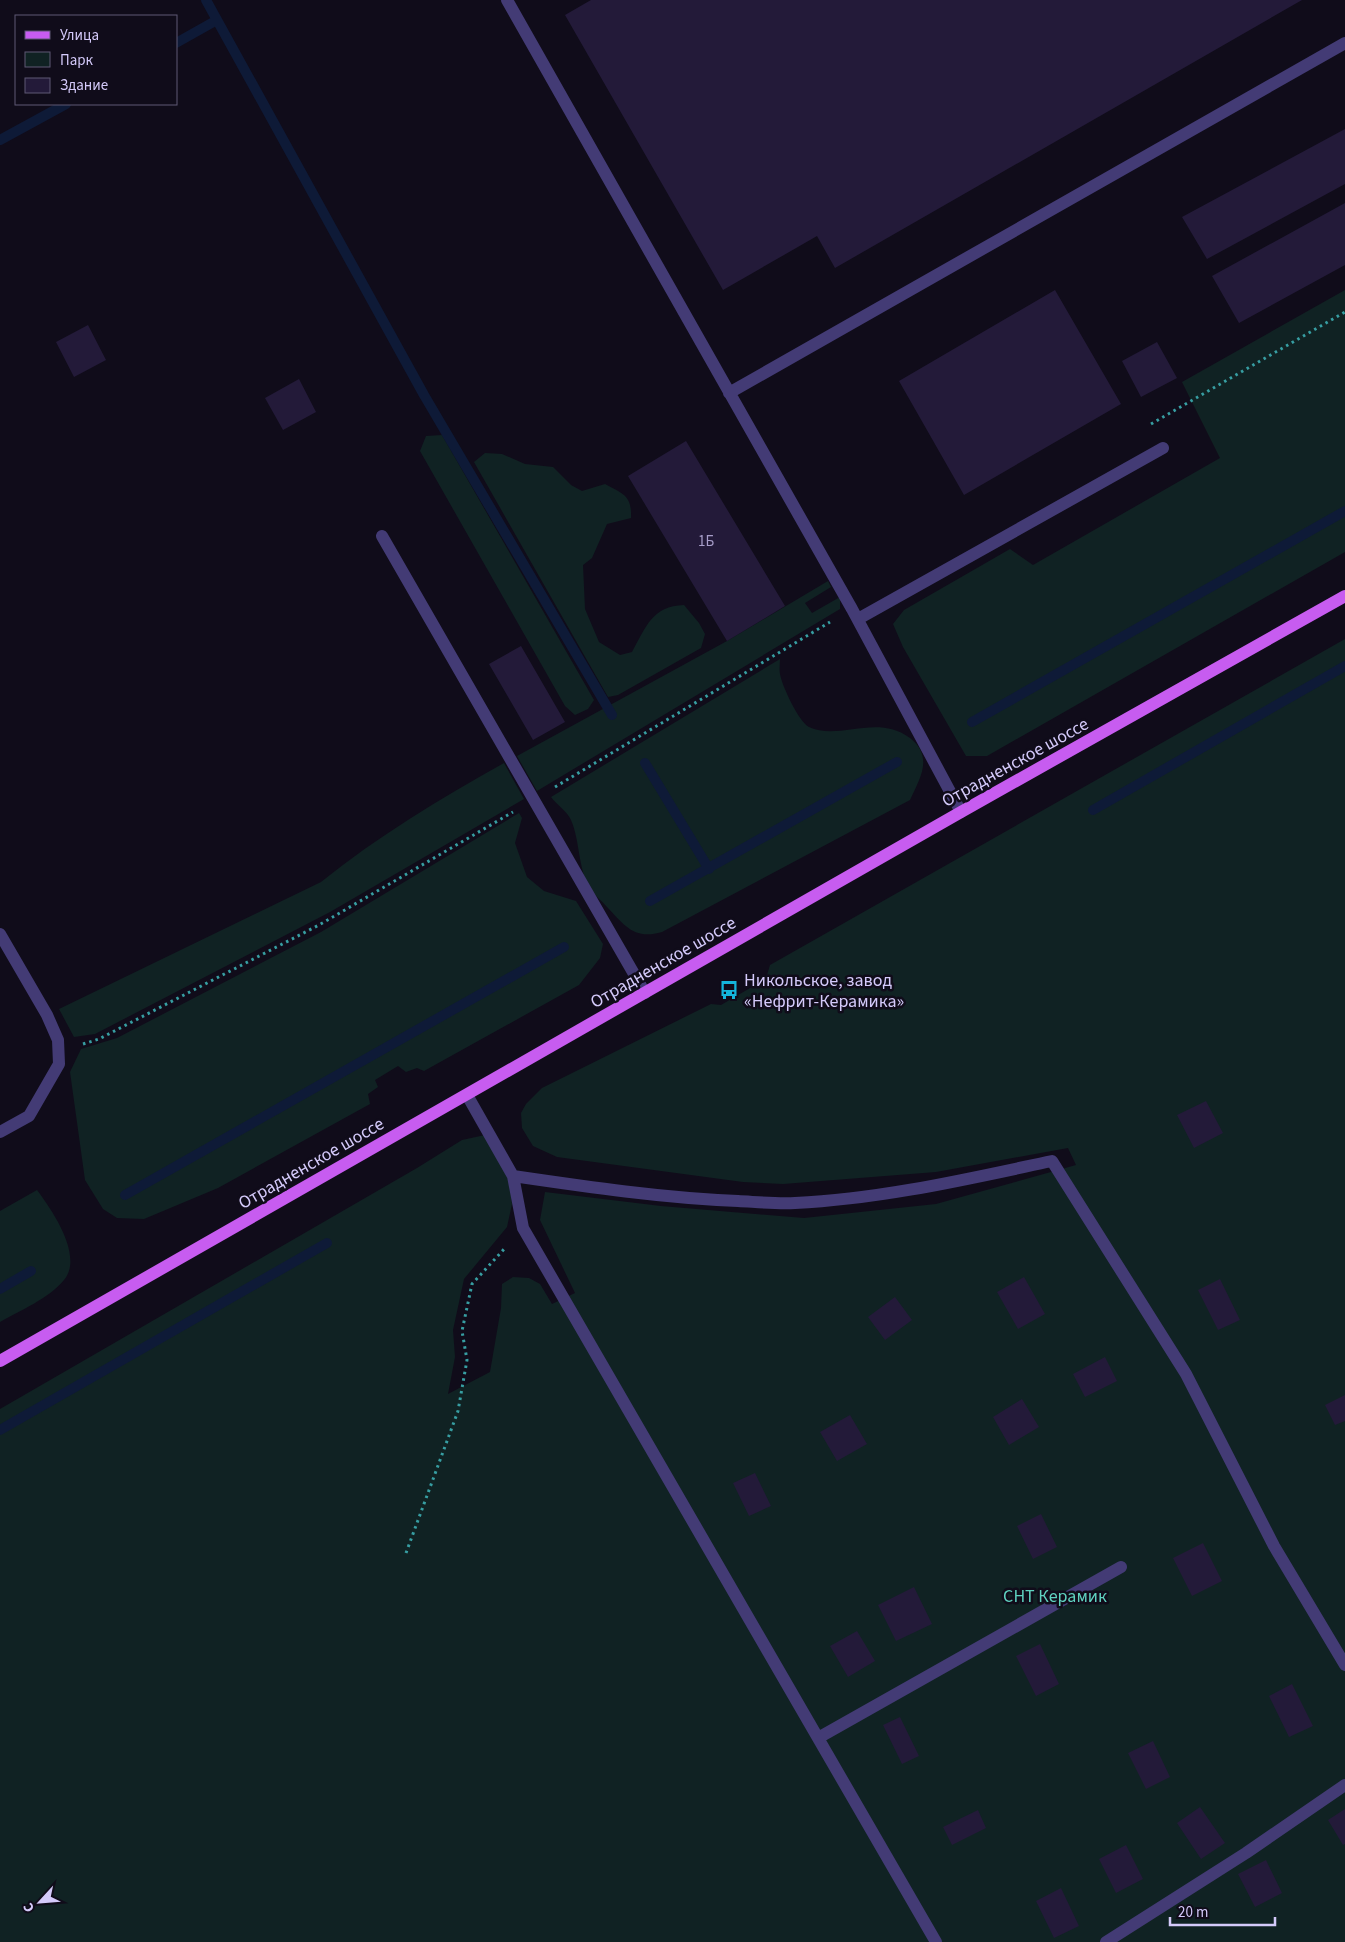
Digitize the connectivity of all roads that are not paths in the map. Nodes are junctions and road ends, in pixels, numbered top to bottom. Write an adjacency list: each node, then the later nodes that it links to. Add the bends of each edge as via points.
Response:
1 (507, 0): 3 (street)
2 (1345, 43): 3 (street)
3 (729, 393): 7 (street)
4 (1163, 448): 7 (street)
5 (382, 536): 10 (street)
6 (1345, 596): 8 (main road, Отрадненское шоссе)
7 (855, 614): 8 (street)
8 (961, 812): 10 (main road, Отрадненское шоссе)
9 (0, 934): 12 (street, via 58,1040 59,1064 29,1116)
10 (645, 993): 11 (main road, Отрадненское шоссе)
11 (467, 1094): 13 (street); 14 (main road, Отрадненское шоссе)
12 (0, 1132)
13 (513, 1176): 16 (street, via 629,1193 794,1203 939,1185 1052,1161 1186,1374 1274,1546); 17 (street, via 523,1228)
14 (0, 1361)
15 (1121, 1568): 17 (street)
16 (1345, 1665)
17 (818, 1738): 19 (street)
18 (1345, 1785): 20 (street)
19 (936, 1942)
20 (1106, 1942)

